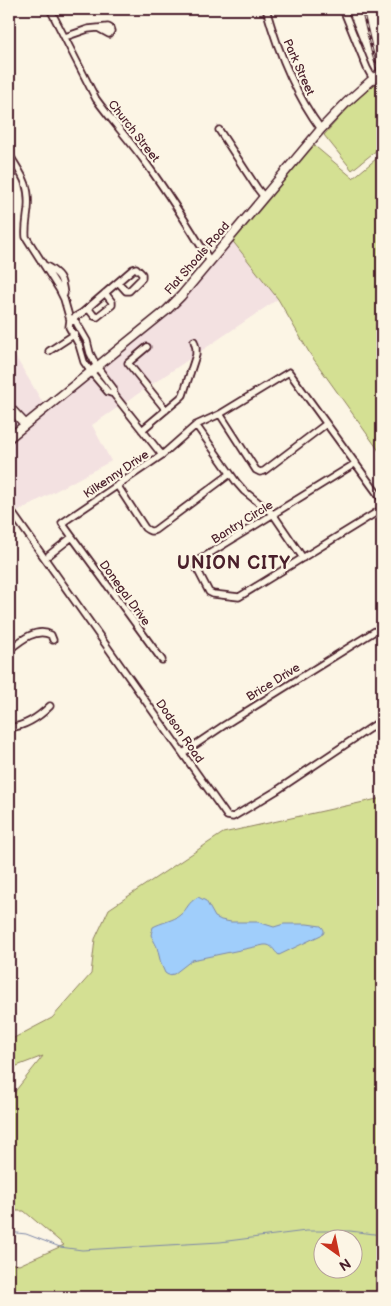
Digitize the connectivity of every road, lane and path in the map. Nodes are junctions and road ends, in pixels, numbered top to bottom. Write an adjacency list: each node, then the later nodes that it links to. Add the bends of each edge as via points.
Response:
1 (50, 9): 5 (street, Church Street)
2 (266, 9): 8 (street, Park Street, via 292,80)
3 (343, 9): 7 (street)
4 (98, 28): 5 (street)
5 (65, 37): 12 (street, Church Street, via 96,99 164,188)
6 (382, 71): 7 (street, Flat Shoals Road)
7 (373, 79): 8 (street, Flat Shoals Road)
8 (321, 129): 11 (street, Flat Shoals Road)
9 (219, 130): 11 (street)
10 (9, 154): 16 (street, via 27,185 26,237 64,299)
11 (264, 197): 12 (street, Flat Shoals Road)
12 (210, 261): 22 (street, Flat Shoals Road, via 167,310)
13 (118, 282): 14 (street)
14 (105, 293): 15 (street); 15 (street, via 112,305 97,317)
15 (88, 308): 16 (street)
16 (70, 320): 17 (street, via 76,322); 18 (street)
17 (80, 330): 18 (street); 22 (street)
18 (73, 335): 21 (street); 23 (street)
19 (194, 341): 26 (street, via 196,355 183,395)
20 (148, 347): 26 (street, via 128,363)
21 (49, 352)
22 (98, 367): 23 (street, Flat Shoals Road); 24 (street)
23 (91, 372): 24 (street); 28 (street, Flat Shoals Road)
24 (103, 380): 31 (street, via 113,388 114,394)
25 (9, 407): 28 (street)
26 (166, 410): 31 (street)
27 (220, 414): 29 (street, Kilkenny Drive, via 289,372); 29 (street, via 260,472); 30 (street, Kilkenny Drive)
28 (25, 424): 32 (street, Flat Shoals Road)
29 (326, 424): 34 (street)
30 (196, 426): 33 (street, Kilkenny Drive); 35 (street)
31 (142, 430): 33 (street)
32 (9, 438)
33 (162, 455): 36 (street, Kilkenny Drive)
34 (356, 463): 37 (street); 40 (street, Bantry Circle)
35 (230, 474): 36 (street, via 152,531 145,528); 40 (street, via 244,491)
36 (117, 485): 41 (street, Kilkenny Drive, via 62,523)
37 (382, 500)
38 (9, 508): 51 (street, Dodson Road)
39 (382, 509): 43 (street, Bantry Circle)
40 (273, 514): 43 (street); 43 (street, Bantry Circle, via 194,563 209,592 238,597)
41 (72, 537): 42 (street); 47 (street, Donegal Drive)
42 (49, 555)
43 (303, 558)
44 (375, 631): 51 (street, Brice Drive)
45 (53, 640): 46 (street, via 48,633 38,633)
46 (9, 650)
47 (162, 660)
48 (50, 706): 50 (street, via 38,718)
49 (382, 720): 51 (street, Dodson Road, via 233,817 227,816)
50 (9, 728)
51 (183, 753)

